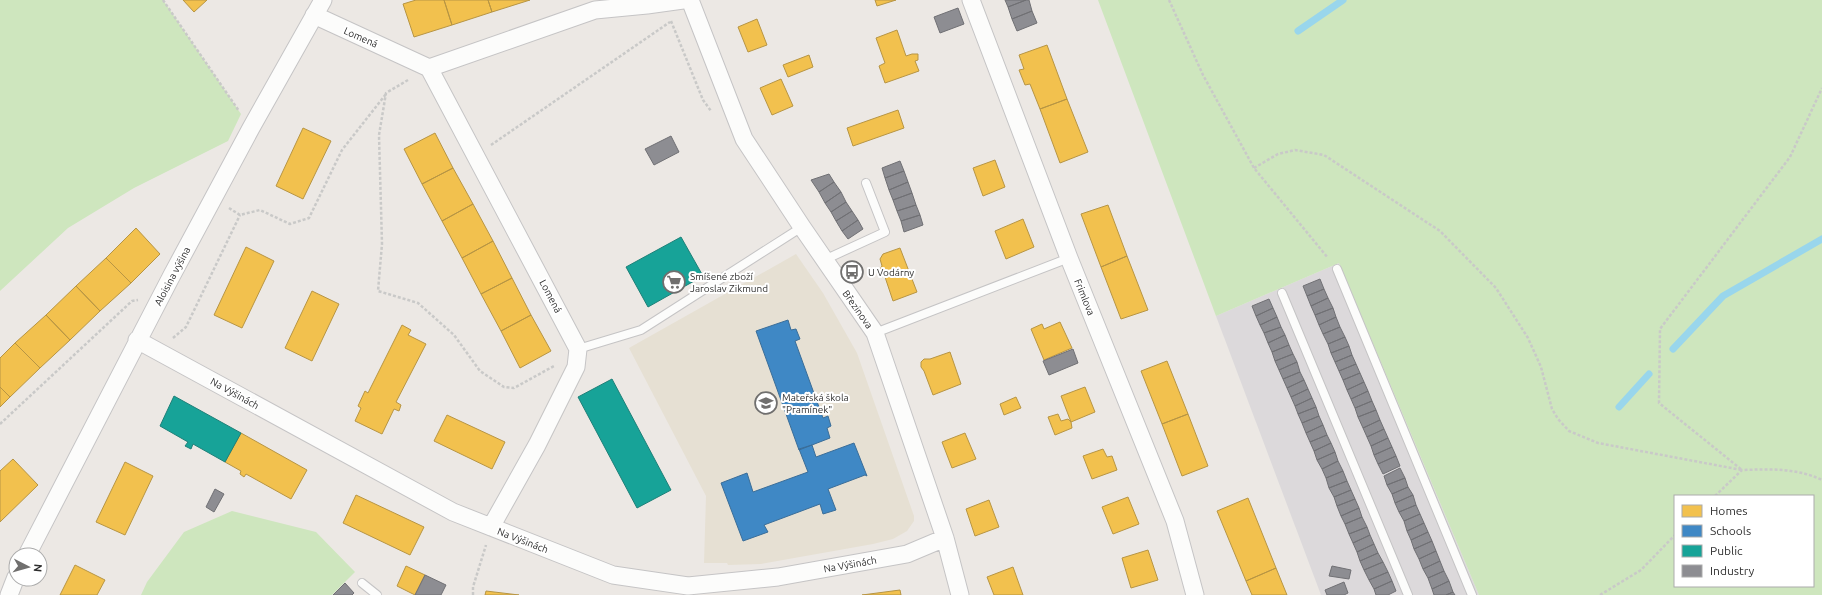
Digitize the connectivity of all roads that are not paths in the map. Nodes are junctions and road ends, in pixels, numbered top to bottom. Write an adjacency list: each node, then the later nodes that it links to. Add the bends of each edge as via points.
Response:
1 (323, 0): 5 (street, Aloisina výšina)
2 (683, 0): 6 (street, via 595,10)
3 (690, 0): 8 (street, Březinova, via 744,139)
4 (971, 0): 9 (street, Frimlova)
5 (314, 15): 6 (street, Lomená); 14 (street, Aloisina výšina)
6 (429, 68): 15 (street, Lomená)
7 (866, 183): 10 (lane, via 884,232)
8 (802, 227): 10 (street, Březinova); 15 (lane, via 640,330)
9 (1069, 258): 13 (lane); 22 (street, Frimlova, via 1175,521)
10 (824, 260): 13 (street, Březinova)
11 (1338, 269): 24 (lane)
12 (1282, 294): 23 (lane)
13 (875, 333): 17 (street, Březinova)
14 (137, 340): 16 (street, Na Výšinách, via 453,512); 18 (street, Aloisina výšina)
15 (578, 349): 16 (street, via 576,367)
16 (491, 527): 17 (street, Na Výšinách, via 613,575 688,586 778,577 907,554)
17 (945, 538): 21 (street, Březinova)
18 (31, 547)
19 (362, 583): 20 (lane)
20 (377, 595)
21 (960, 595)
22 (1196, 595)
23 (1408, 595)
24 (1472, 595)

